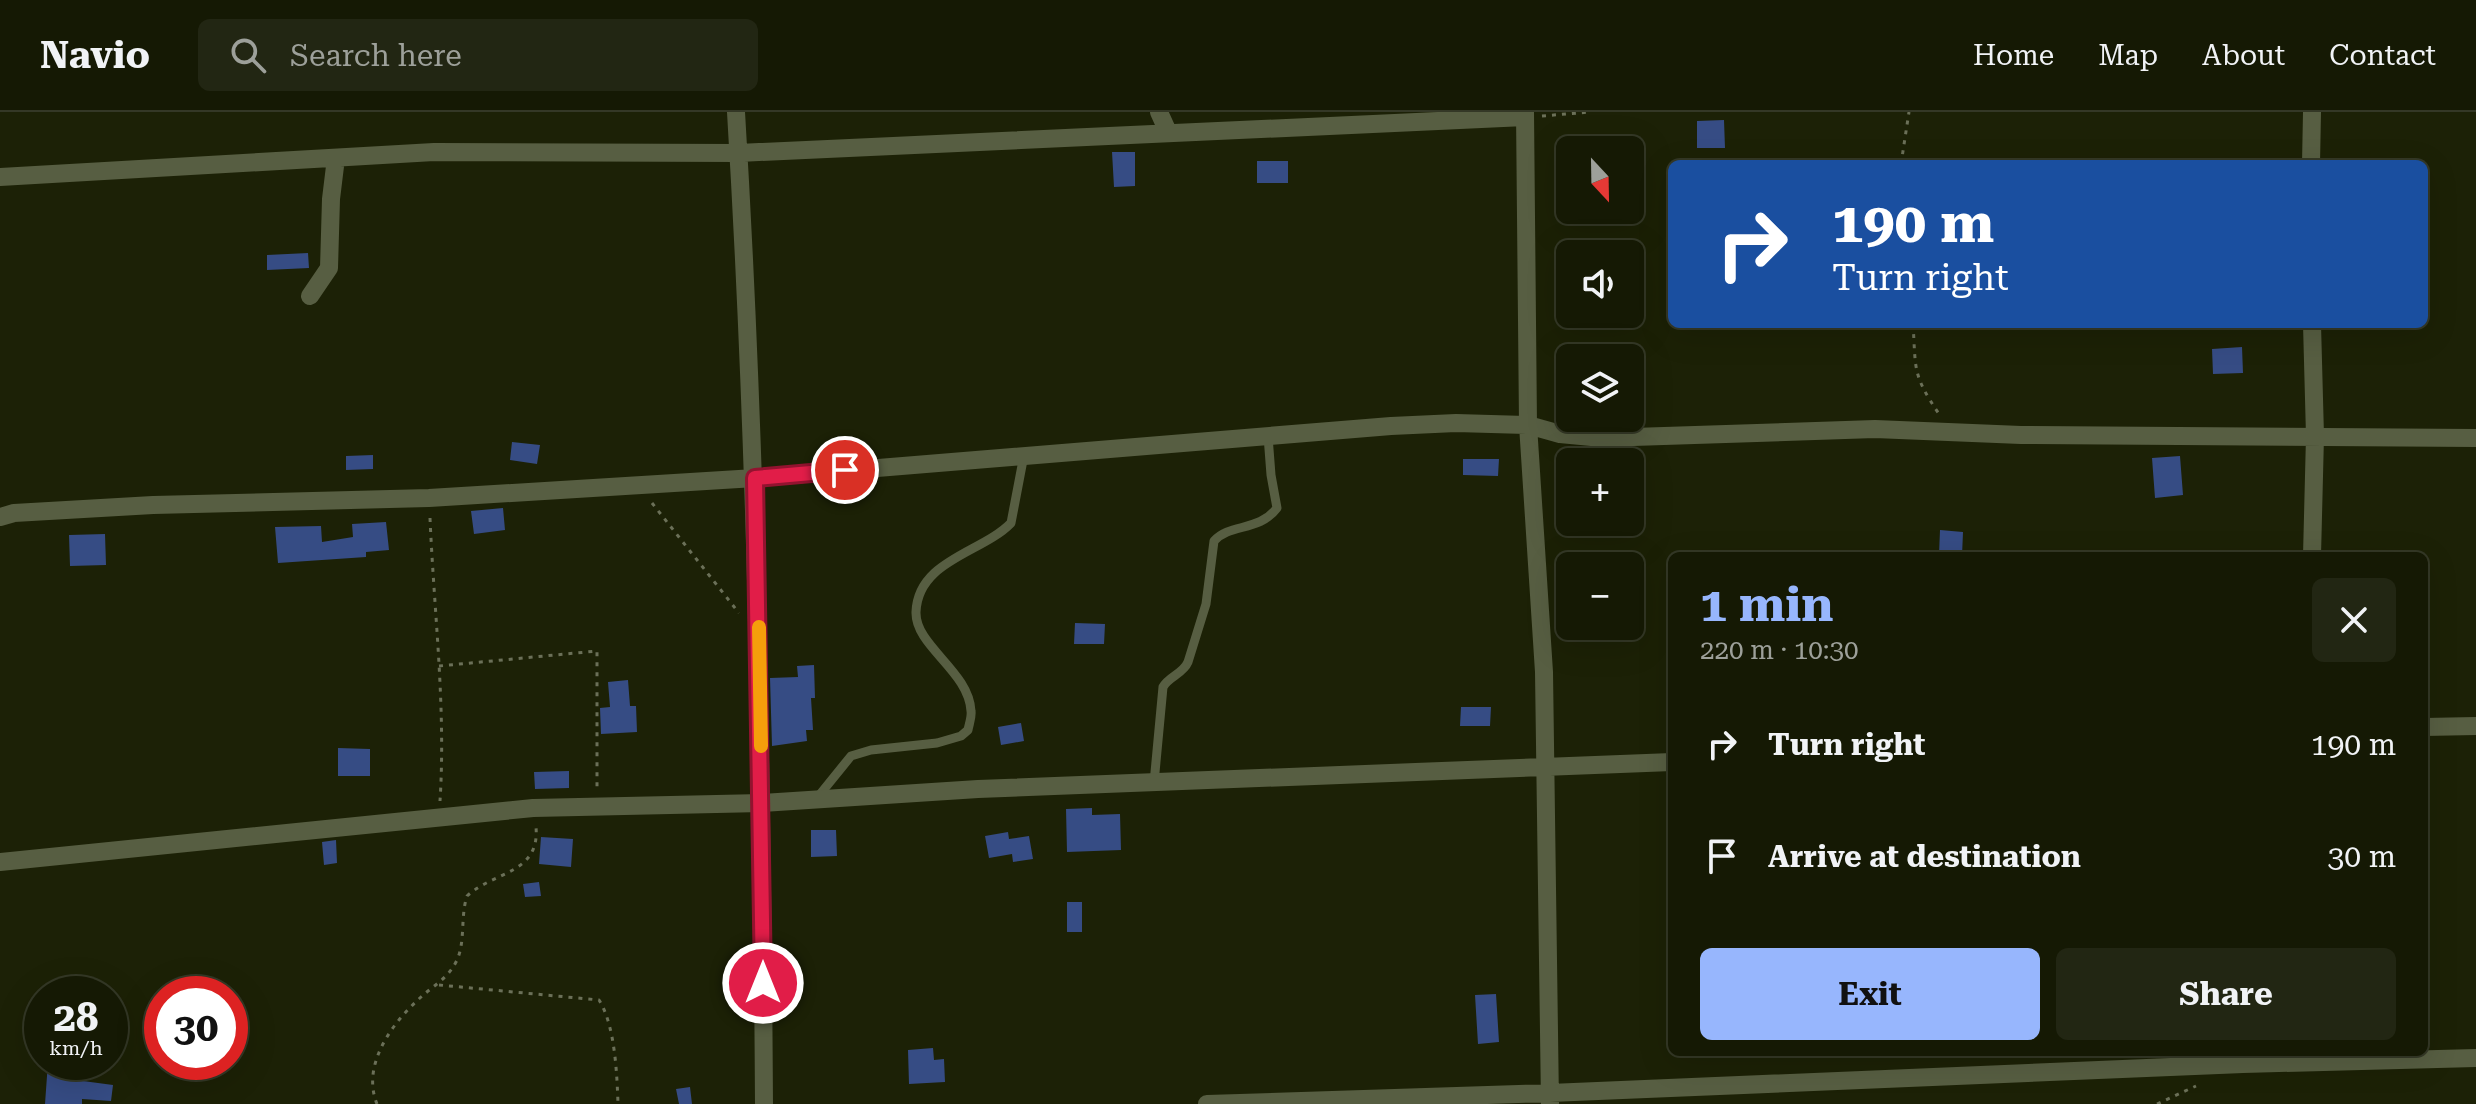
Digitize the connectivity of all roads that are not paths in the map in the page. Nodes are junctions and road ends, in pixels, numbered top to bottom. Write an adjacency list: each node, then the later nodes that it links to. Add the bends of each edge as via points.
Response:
1 (736, 112): 6 (street)
2 (1159, 112): 5 (street)
3 (2312, 112): 8 (street)
4 (1525, 115): 5 (street); 12 (street)
5 (1168, 132): 6 (street)
6 (739, 153): 7 (street, via 434,152); 17 (street)
7 (336, 158): 9 (street); 10 (street, via 329,268)
8 (2311, 160)
9 (0, 177)
10 (310, 296)
11 (2312, 328): 14 (street)
12 (1528, 425): 13 (street, via 1456,423); 14 (street, via 1602,438 1875,429); 23 (street, via 1544,672)
13 (1268, 436): 16 (street); 24 (lane, via 1277,508 1262,522 1214,541 1206,604 1188,662 1163,687)
14 (2315, 436): 15 (street); 19 (street)
15 (2476, 438)
16 (1024, 455): 17 (street); 25 (lane, via 1011,523 946,563 931,577 917,605 919,630 964,692 971,711 968,730 948,741 851,756)
17 (755, 478): 18 (street, via 429,498 153,505); 26 (street)
18 (0, 517)
19 (2312, 552)
20 (2476, 726): 21 (street)
21 (2428, 727)
22 (1668, 762): 23 (street)
23 (1543, 768): 24 (street); 33 (street)
24 (1154, 783): 25 (street)
25 (816, 799): 26 (street)
26 (762, 803): 27 (street, via 533,808); 34 (street)
27 (0, 862)
28 (2042, 1056): 32 (street)
29 (2362, 1057): 30 (street); 31 (street)
30 (2476, 1058)
31 (2168, 1059): 32 (street)
32 (2046, 1071): 33 (street)
33 (1550, 1098): 35 (street)
34 (764, 1104)
35 (1207, 1104)

